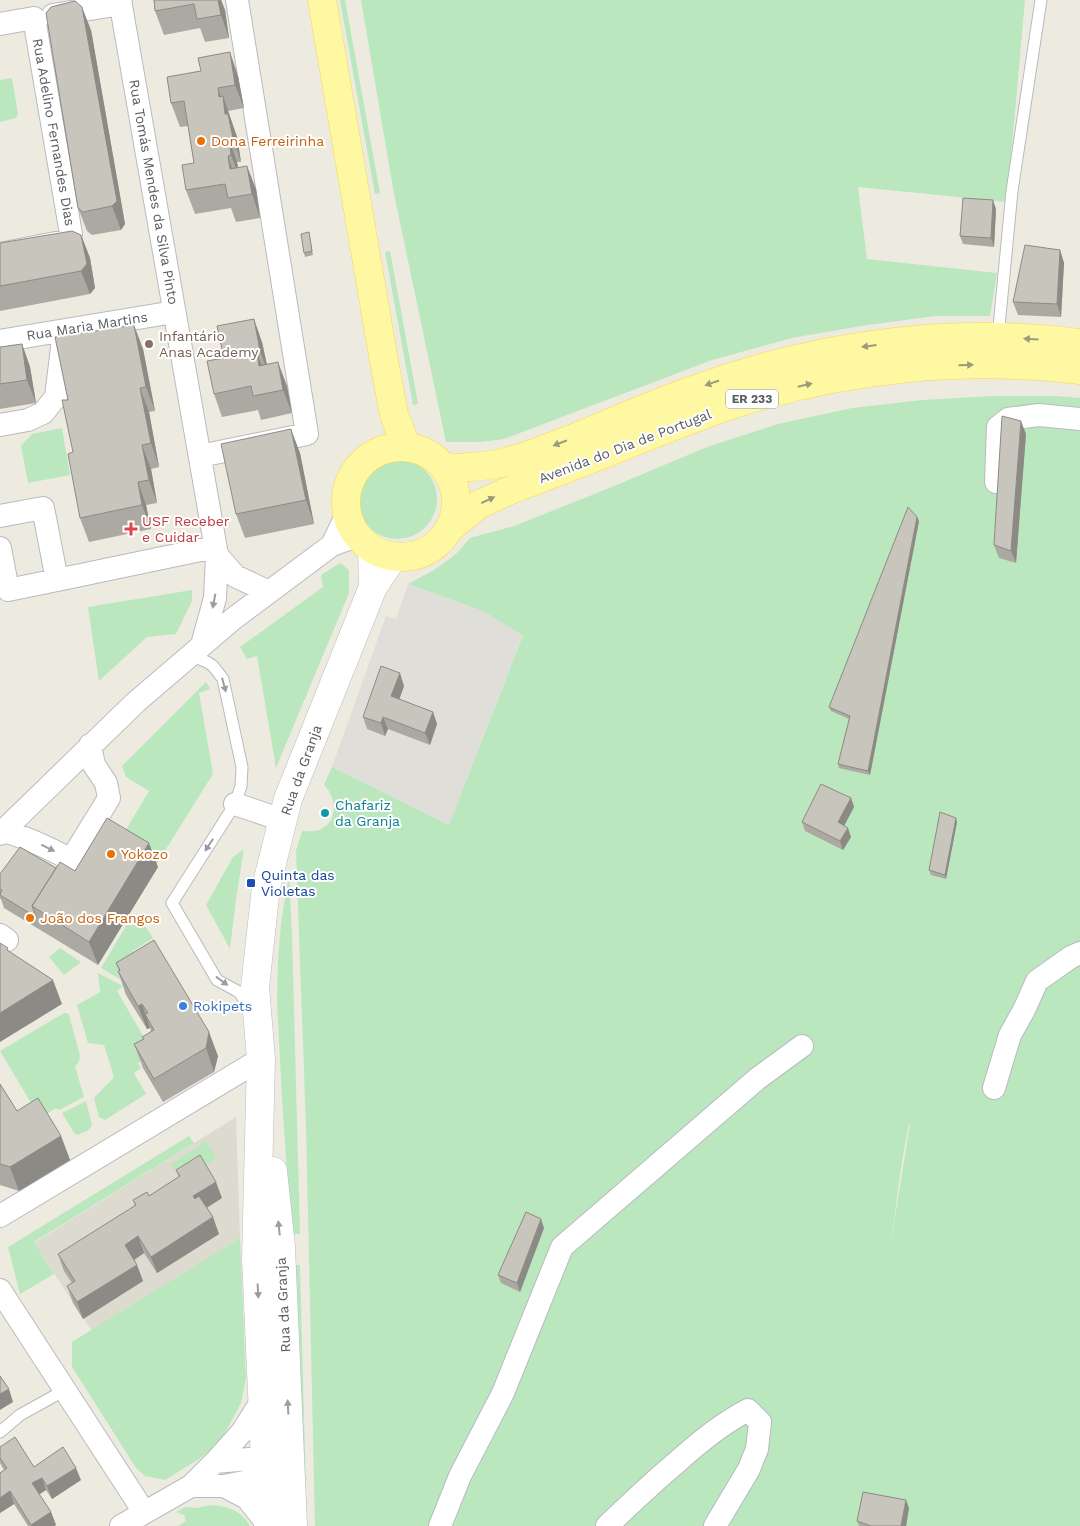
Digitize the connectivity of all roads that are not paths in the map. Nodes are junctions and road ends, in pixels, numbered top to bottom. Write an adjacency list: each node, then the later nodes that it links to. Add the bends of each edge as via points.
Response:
1 (237, 0): 17 (street, via 307,434)
2 (322, 0): 16 (main road)
3 (1040, 0): 10 (lane, via 1012,191)
4 (121, 2): 5 (street); 8 (street, Rua Tomás Mendes da Silva Pinto)
5 (34, 18): 6 (street, Rua Adelino Fernandes Dias); 7 (street, Rua Adelino Fernandes Dias, via 71,234 66,241)
6 (0, 24)
7 (0, 254)
8 (174, 312): 9 (street, Rua Maria Martins); 17 (street, Rua Tomás Mendes da Silva Pinto)
9 (64, 330): 11 (street, Rua Maria Martins); 15 (street, via 56,397 43,413 28,420)
10 (998, 337): 12 (main road, Avenida do Dia de Portugal / ER 233, one-way to 10); 18 (main road, Avenida do Dia de Portugal / ER 233, one-way to 18, via 851,348 784,362 694,389 528,456 500,464)
11 (0, 341)
12 (1080, 343)
13 (1080, 370): 21 (main road, Avenida do Dia de Portugal / ER 233, one-way to 13, via 478,505 508,491 705,414 804,385 935,366 997,364)
14 (1080, 419): 19 (street, via 1039,415 1008,419 998,427)
15 (0, 425)
16 (398, 448): 18 (main road, via 422,451); 22 (main road, via 372,455 350,480 346,497)
17 (200, 456): 24 (street, Rua Tomás Mendes da Silva Pinto)
18 (445, 468): 21 (main road, via 456,498 455,514)
19 (996, 482)
20 (0, 516): 25 (street, via 43,508)
21 (449, 529): 22 (main road, via 439,543 410,557)
22 (367, 539): 26 (street, via 332,545); 30 (main road, Rua da Granja, via 373,587)
23 (0, 548): 25 (street, via 8,590)
24 (216, 551): 25 (street); 26 (street, via 235,576); 27 (street, Rua Tomás Mendes da Silva Pinto, one-way to 27, via 215,598)
25 (57, 580)
26 (269, 592): 27 (street)
27 (196, 650): 28 (street); 29 (lane, one-way to 29, via 224,679 242,767 242,786)
28 (90, 745): 31 (street); 31 (street, one-way to 28, via 18,835 71,860 109,798 106,783 94,765)
29 (235, 804): 30 (street); 33 (lane, one-way to 33, via 172,903 217,980 239,992)
30 (282, 820): 33 (main road, Rua da Granja, via 266,887 256,988)
31 (1, 833)
32 (1080, 953): 36 (street, via 1037,981 1010,1035)
33 (258, 1018): 35 (main road, Rua da Granja)
34 (802, 1046): 52 (street, via 757,1079 562,1247 503,1393 460,1476)
35 (261, 1072): 37 (street); 40 (main road, Rua da Granja, one-way to 40, via 256,1258); 42 (main road, Rua da Granja, one-way to 35, via 280,1247)
36 (994, 1088)
37 (0, 1216)
38 (2, 1299): 39 (street)
39 (65, 1390): 41 (lane, via 20,1415); 47 (street)
40 (263, 1399): 43 (street, via 242,1432); 44 (main road, Rua da Granja)
41 (0, 1432)
42 (289, 1439): 44 (street); 51 (main road, Rua da Granja)
43 (215, 1462): 44 (street, via 249,1459); 45 (street)
44 (267, 1469): 46 (street, via 254,1480); 49 (main road, Rua da Granja); 50 (street, via 280,1488)
45 (191, 1486): 46 (street); 47 (street)
46 (224, 1486): 49 (street, via 247,1498)
47 (144, 1512): 48 (street)
48 (121, 1526)
49 (268, 1526)
50 (283, 1526)
51 (293, 1526)
52 (440, 1526)
53 (608, 1526): 54 (street, via 694,1447 728,1420 748,1410 760,1422 757,1449 749,1469)
54 (715, 1526)

